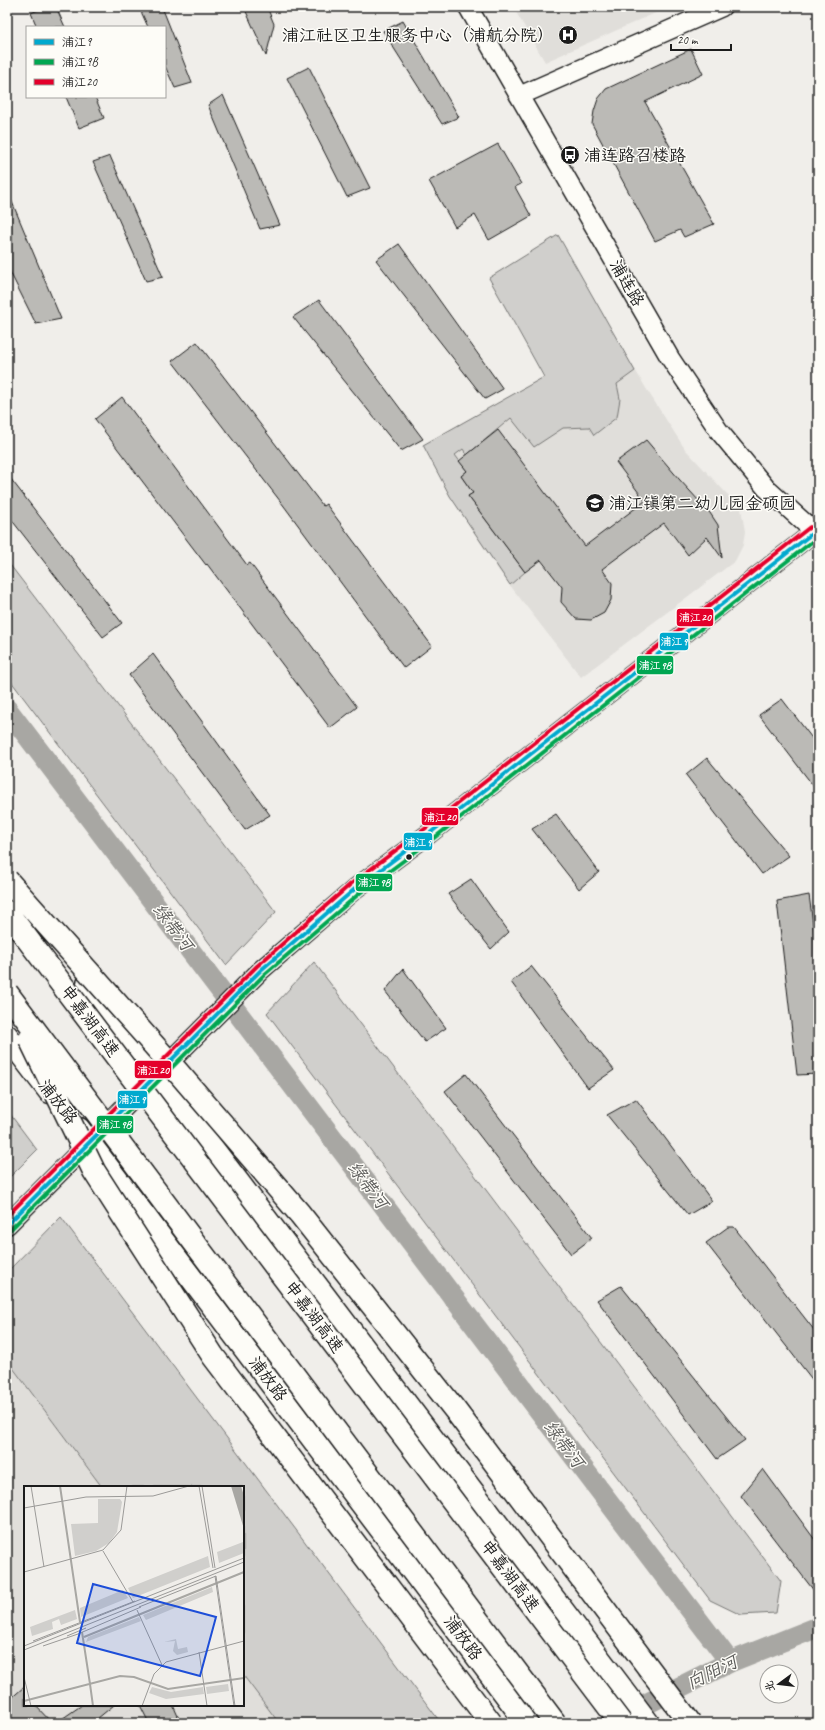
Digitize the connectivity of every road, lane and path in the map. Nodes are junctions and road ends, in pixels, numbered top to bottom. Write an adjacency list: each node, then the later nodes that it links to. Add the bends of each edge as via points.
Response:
1 (468, 7): 3 (street, 浦连路)
2 (722, 7): 3 (street)
3 (519, 96): 4 (street, 浦连路, via 670,358 719,431 766,488)
4 (816, 534): 10 (street, via 356,888 261,970)
5 (7, 876): 10 (main road)
6 (7, 880): 18 (main road, bridge, via 300,1214 455,1410)
7 (7, 912): 16 (main road, 申嘉湖高速, bridge)
8 (7, 993): 13 (main road, bridge, via 94,1171 213,1356); 15 (main road, bridge)
9 (7, 1036): 11 (main road, 浦放路)
10 (156, 1075): 11 (street); 17 (main road)
11 (90, 1143): 12 (street); 14 (main road, 浦放路)
12 (7, 1225)
13 (492, 1723)
14 (527, 1723)
15 (555, 1723)
16 (621, 1723)
17 (648, 1723)
18 (690, 1723)

